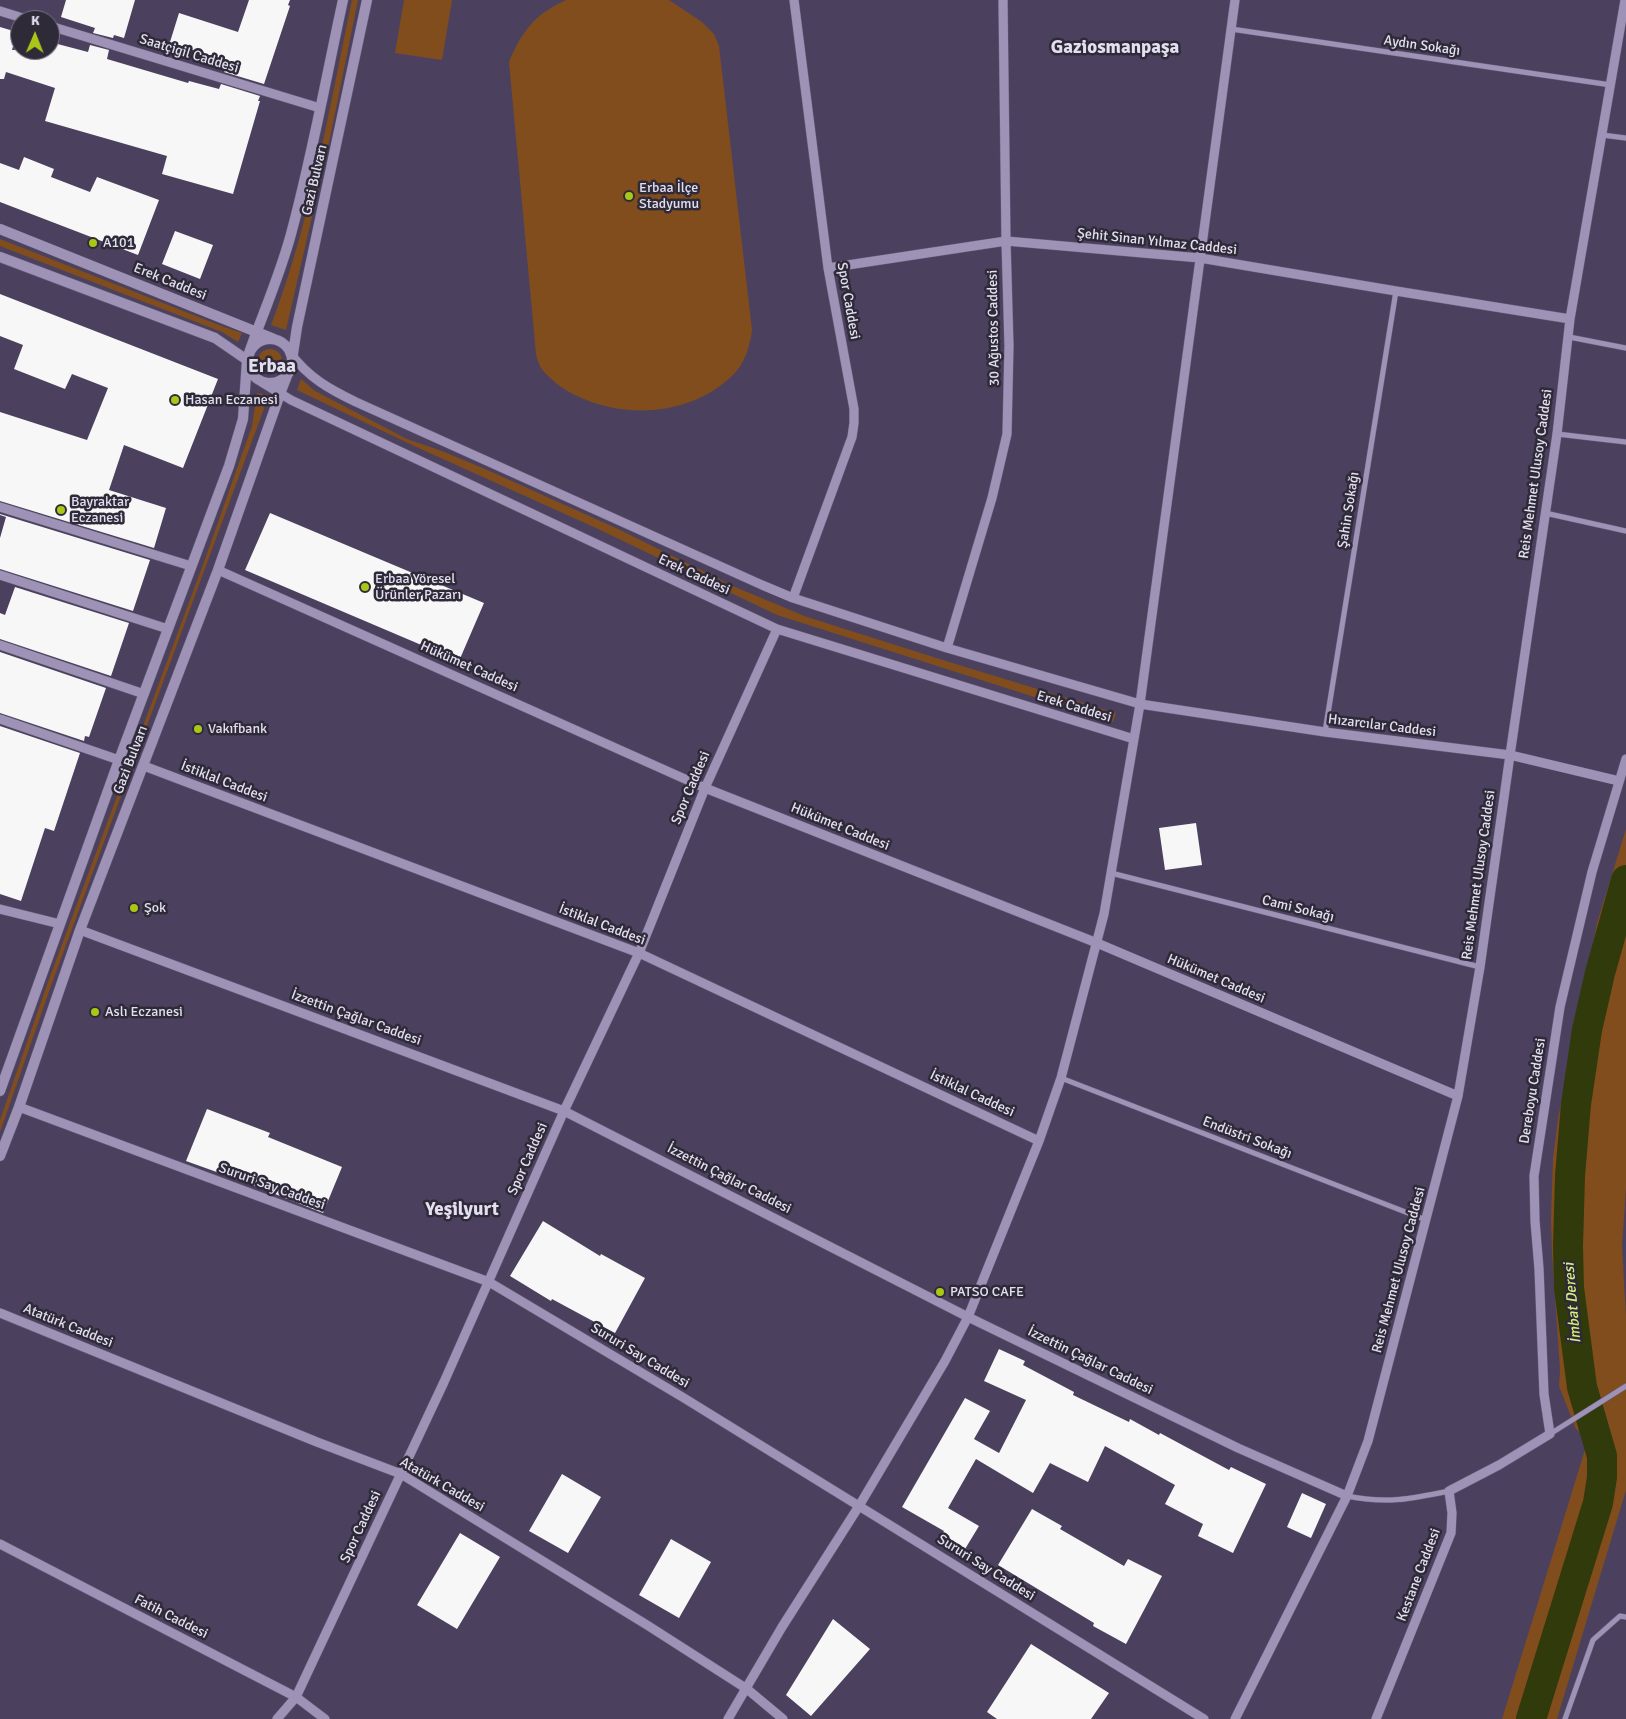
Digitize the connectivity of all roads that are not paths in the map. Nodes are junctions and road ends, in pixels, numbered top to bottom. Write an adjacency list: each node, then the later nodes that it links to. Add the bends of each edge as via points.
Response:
1 (343, 0): 10 (main road, Gazi Bulvarı)
2 (367, 0): 25 (main road, Gazi Bulvarı)
3 (794, 0): 17 (street, Spor Caddesi)
4 (1003, 0): 14 (street, 30 Ağustos Caddesi)
5 (1236, 0): 8 (street)
6 (1624, 0): 9 (street, Reis Mehmet Ulusoy Caddesi)
7 (60, 29): 10 (street, Saatçigil Caddesi)
8 (1231, 30): 9 (street, Aydın Sokağı); 16 (street)
9 (1610, 85): 11 (street, Reis Mehmet Ulusoy Caddesi)
10 (320, 108): 20 (main road, Gazi Bulvarı, via 291,233)
11 (1602, 135): 12 (street); 19 (street, Reis Mehmet Ulusoy Caddesi)
12 (1626, 138)
13 (0, 229): 20 (main road, Erek Caddesi)
14 (1006, 241): 16 (street, Şehit Sinan Yılmaz Caddesi); 17 (street, Şehit Sinan Yılmaz Caddesi); 40 (street, 30 Ağustos Caddesi, via 1007,434 992,498)
15 (0, 257): 24 (main road, via 215,338)
16 (1200, 258): 18 (street, Şehit Sinan Yılmaz Caddesi); 42 (street)
17 (828, 268): 36 (street, Spor Caddesi, via 854,423 852,437)
18 (1396, 291): 19 (street, Şehit Sinan Yılmaz Caddesi); 44 (street, Şahin Sokağı)
19 (1570, 319): 21 (street, Reis Mehmet Ulusoy Caddesi)
20 (257, 332): 22 (main road, Erek Caddesi); 24 (main road, Gazi Bulvarı)
21 (1568, 336): 23 (street); 28 (street, Reis Mehmet Ulusoy Caddesi)
22 (274, 340): 24 (main road, via 259,342); 25 (main road, via 286,347)
23 (1626, 348)
24 (248, 356): 26 (main road, via 252,374); 33 (main road, Gazi Bulvarı, via 241,426)
25 (291, 362): 26 (main road, via 278,382); 27 (main road, Gazi Bulvarı); 36 (street, Erek Caddesi, via 318,382 356,402)
26 (263, 383): 27 (street, Erek Caddesi)
27 (280, 394): 34 (main road, Gazi Bulvarı); 38 (street, Erek Caddesi)
28 (1557, 434): 29 (street); 31 (street, Reis Mehmet Ulusoy Caddesi)
29 (1626, 442)
30 (0, 507): 33 (street)
31 (1545, 514): 32 (street); 46 (street, Reis Mehmet Ulusoy Caddesi)
32 (1626, 531)
33 (192, 566): 37 (main road, Gazi Bulvarı)
34 (218, 570): 49 (main road, Gazi Bulvarı); 51 (street, Hükümet Caddesi)
35 (0, 575): 37 (street)
36 (793, 598): 40 (street, Erek Caddesi)
37 (168, 629): 41 (main road, Gazi Bulvarı)
38 (777, 629): 45 (street, Erek Caddesi); 51 (street, Spor Caddesi)
39 (0, 645): 41 (street)
40 (948, 648): 42 (street, Erek Caddesi)
41 (144, 694): 48 (main road, Gazi Bulvarı)
42 (1140, 704): 44 (street, Hızarcılar Caddesi); 45 (street)
43 (0, 719): 48 (street)
44 (1325, 732): 46 (street, Hızarcılar Caddesi)
45 (1134, 739): 52 (street)
46 (1510, 755): 50 (street, Hızarcılar Caddesi); 58 (street, Reis Mehmet Ulusoy Caddesi)
47 (1626, 759): 50 (street, Dereboyu Caddesi)
48 (120, 760): 54 (main road, Gazi Bulvarı)
49 (144, 766): 55 (main road, Gazi Bulvarı); 57 (street, İstiklal Caddesi)
50 (1623, 783): 71 (street, Dereboyu Caddesi, via 1592,872 1560,1007 1534,1176 1544,1394)
51 (705, 788): 56 (street, Hükümet Caddesi); 57 (street, Spor Caddesi)
52 (1111, 873): 56 (street); 58 (street, Cami Sokağı)
53 (0, 909): 54 (street)
54 (60, 924): 60 (main road, Gazi Bulvarı)
55 (80, 930): 62 (main road, Gazi Bulvarı); 63 (street, İzzettin Çağlar Caddesi)
56 (1097, 943): 59 (street); 61 (street, Hükümet Caddesi)
57 (638, 953): 63 (street, Spor Caddesi); 64 (street, İstiklal Caddesi)
58 (1480, 968): 61 (street, Reis Mehmet Ulusoy Caddesi)
59 (1061, 1078): 64 (street); 66 (street, Endüstri Sokağı)
60 (0, 1091)
61 (1458, 1096): 66 (street, Reis Mehmet Ulusoy Caddesi)
62 (19, 1107): 65 (main road, Gazi Bulvarı); 67 (street, Sururi Say Caddesi)
63 (564, 1111): 67 (street, Spor Caddesi); 69 (street, İzzettin Çağlar Caddesi)
64 (1039, 1140): 69 (street)
65 (0, 1156)
66 (1426, 1220): 74 (street, Reis Mehmet Ulusoy Caddesi, via 1368,1442)
67 (489, 1282): 72 (street, Spor Caddesi); 75 (street, Sururi Say Caddesi)
68 (0, 1313): 72 (street, Atatürk Caddesi)
69 (968, 1318): 74 (street, İzzettin Çağlar Caddesi, via 1238,1448); 75 (street)
70 (1626, 1386): 71 (street)
71 (1550, 1434): 73 (street)
72 (402, 1474): 78 (street, Atatürk Caddesi); 79 (street, Spor Caddesi)
73 (1450, 1491): 74 (street, via 1406,1500 1366,1500); 86 (street, Kestane Caddesi, via 1451,1533)
74 (1347, 1496): 85 (street, Reis Mehmet Ulusoy Caddesi)
75 (859, 1506): 78 (street); 84 (street, Sururi Say Caddesi)
76 (0, 1544): 79 (street, Fatih Caddesi)
77 (1626, 1618): 87 (street, via 1620,1616 1593,1640)
78 (747, 1688): 82 (street); 83 (street, Atatürk Caddesi)
79 (296, 1697): 80 (street, Spor Caddesi); 81 (street, Fatih Caddesi)
80 (277, 1719)
81 (325, 1719)
82 (728, 1719)
83 (783, 1719)
84 (1204, 1719)
85 (1234, 1719)
86 (1376, 1719)
87 (1565, 1719)

